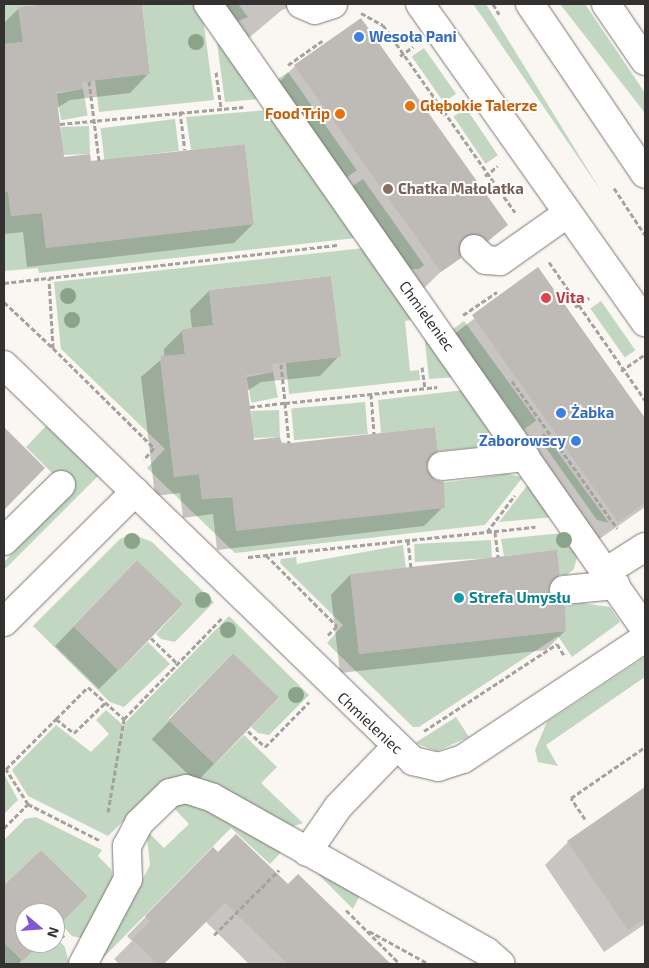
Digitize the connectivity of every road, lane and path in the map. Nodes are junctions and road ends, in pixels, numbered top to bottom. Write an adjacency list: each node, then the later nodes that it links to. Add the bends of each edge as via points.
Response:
1 (208, 4): 10 (street, Chmieleniec)
2 (301, 4): 6 (street, via 315,10)
3 (420, 4): 23 (street)
4 (530, 4): 20 (street)
5 (606, 4): 8 (street)
6 (344, 10): 14 (path, via 363,11 383,25)
7 (326, 38): 10 (path)
8 (645, 61)
9 (89, 81): 15 (path)
10 (263, 83): 24 (street, Chmieleniec)
11 (454, 106): 14 (path)
12 (237, 107): 13 (path)
13 (180, 111): 15 (path); 17 (path)
14 (443, 114): 21 (path)
15 (94, 121): 16 (path); 18 (path)
16 (60, 124)
17 (185, 150)
18 (99, 160)
19 (498, 166): 21 (path)
20 (645, 174)
21 (486, 175): 22 (path)
22 (511, 207)
23 (568, 214): 25 (street, via 500,261 486,260); 33 (street)
24 (374, 241): 29 (path); 34 (street, Chmieleniec)
25 (474, 249)
26 (555, 256): 27 (path)
27 (548, 261): 28 (path); 39 (path)
28 (542, 262)
29 (49, 278): 30 (path); 35 (path)
30 (4, 283)
31 (504, 286): 34 (path)
32 (4, 302): 35 (path)
33 (645, 322)
34 (439, 333): 40 (street, Chmieleniec)
35 (53, 348): 49 (path, via 154,448)
36 (645, 353): 39 (path)
37 (281, 364): 43 (path)
38 (4, 366): 49 (street, Chmieleniec)
39 (622, 370): 42 (path)
40 (475, 383): 41 (path); 47 (street, Chmieleniec)
41 (371, 394): 43 (path); 45 (path)
42 (645, 400)
43 (285, 402): 44 (path); 46 (path)
44 (250, 407)
45 (374, 434)
46 (289, 443)
47 (530, 463): 48 (street); 53 (path); 61 (street, Chmieleniec)
48 (442, 466)
49 (136, 479): 63 (street); 76 (street, Chmieleniec)
50 (61, 485): 55 (street)
51 (520, 529): 52 (path)
52 (495, 532): 53 (path); 58 (path)
53 (487, 533): 54 (path)
54 (408, 540): 57 (path); 60 (path)
55 (4, 541)
56 (645, 547): 61 (street)
57 (266, 555): 59 (path); 67 (path, via 337,626)
58 (498, 557)
59 (241, 558)
60 (411, 567)
61 (612, 578): 62 (street); 65 (street, Chmieleniec)
62 (564, 590)
63 (8, 611)
64 (229, 611): 69 (path)
65 (645, 629)
66 (151, 638): 69 (path)
67 (325, 638)
68 (645, 638): 76 (street, Chmieleniec, via 463,759 429,767)
69 (177, 663): 74 (path)
70 (570, 664): 76 (path, via 557,644)
71 (315, 696): 75 (path, via 265,747)
72 (105, 703): 73 (path, via 74,733); 73 (path, via 88,687); 74 (path)
73 (56, 719): 78 (path, via 6,769)
74 (124, 719): 80 (path)
75 (248, 731)
76 (406, 742): 83 (street, via 338,807)
77 (645, 748): 79 (path, via 572,798)
78 (28, 804): 81 (path); 82 (path, via 103,842)
79 (585, 819)
80 (106, 823)
81 (4, 828)
82 (105, 833)
83 (297, 857): 85 (path); 86 (street, via 205,794 186,790 170,794 139,823 127,846 128,879); 88 (street, via 487,952)
84 (364, 928): 87 (path)
85 (214, 935)
86 (83, 964)
87 (430, 964)
88 (501, 964)

